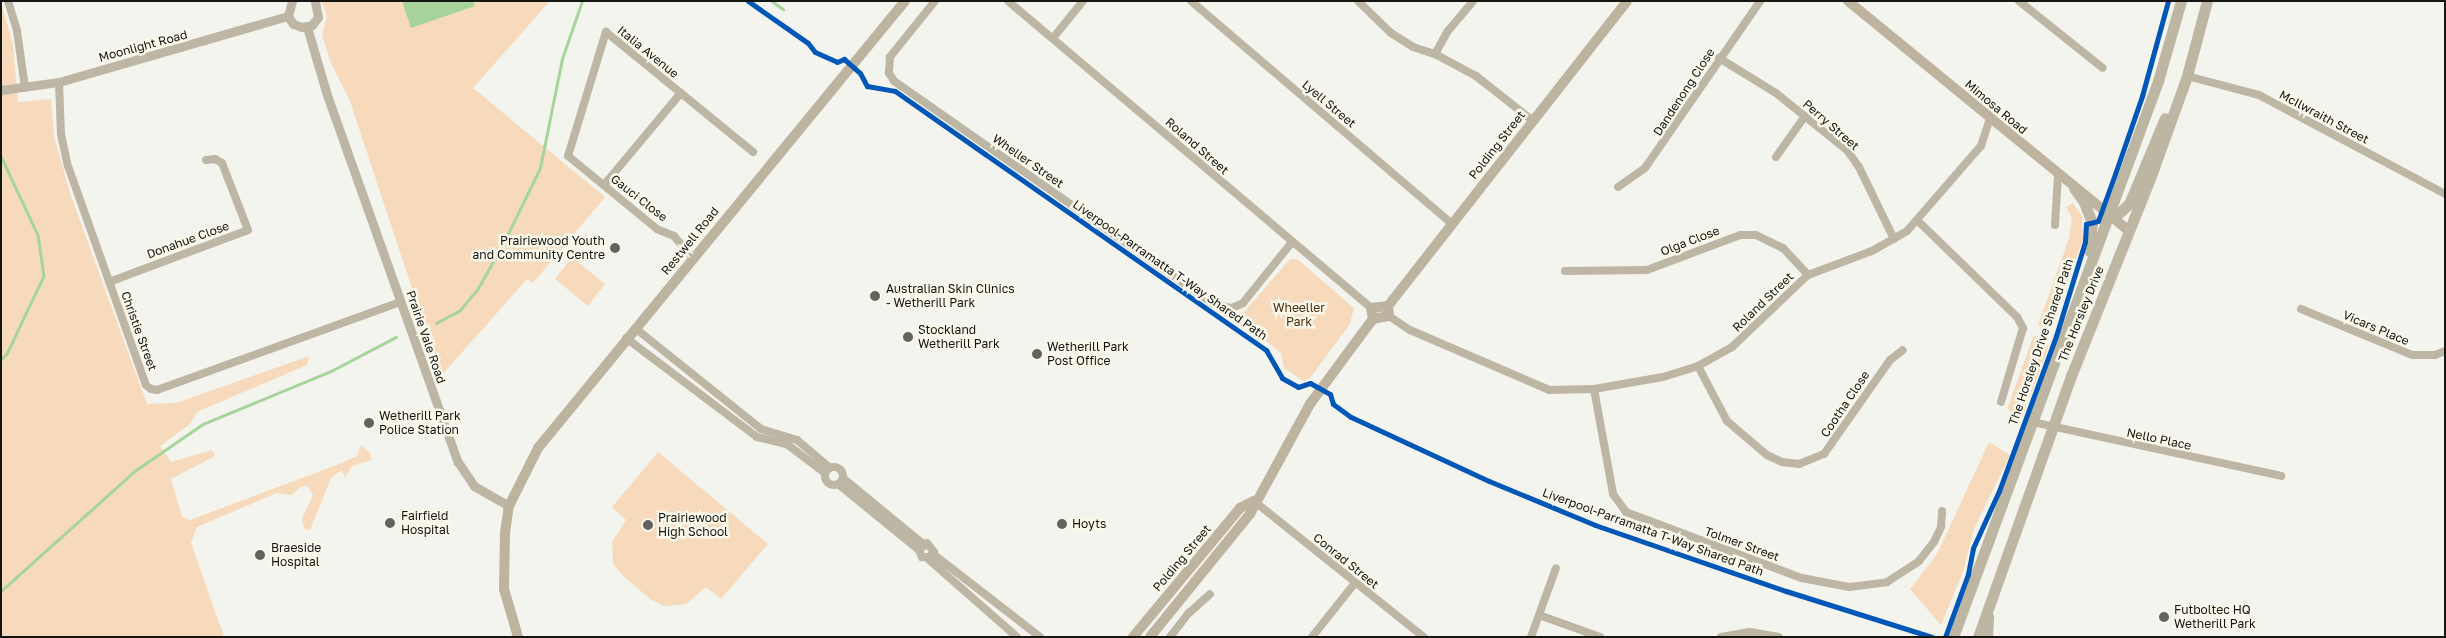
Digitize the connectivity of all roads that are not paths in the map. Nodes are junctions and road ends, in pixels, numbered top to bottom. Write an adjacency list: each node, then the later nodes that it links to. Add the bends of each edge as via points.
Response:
1 (8, 1): 25 (street, via 17,31)
2 (292, 1): 17 (street)
3 (315, 1): 18 (street, via 318,17)
4 (905, 1): 47 (main road, Restwell Road)
5 (934, 1): 46 (street, Wheller Street, via 890,57 889,73 894,81 1214,304 1232,308 1243,304)
6 (1008, 1): 19 (street, Roland Street)
7 (1083, 1): 19 (street)
8 (1191, 1): 42 (street, Lyell Street)
9 (1358, 1): 20 (street, via 1391,33 1413,47)
10 (1473, 1): 20 (street, via 1448,31)
11 (1627, 1): 30 (main road, Polding Street)
12 (1760, 1): 21 (street, Dandenong Close)
13 (2019, 1): 22 (street)
14 (2181, 1): 40 (main road, The Horsley Drive, via 2158,81)
15 (2208, 1): 23 (main road, The Horsley Drive)
16 (1854, 3): 29 (main road, Mimosa Road)
17 (288, 16): 18 (street, via 297,26); 24 (street, Moonlight Road)
18 (307, 27): 51 (street, Prairie Vale Road, via 327,95)
19 (1053, 38): 46 (street, Roland Street)
20 (1435, 54): 30 (street, via 1476,76)
21 (1719, 58): 28 (street, Perry Street, via 1776,93); 37 (street, Dandenong Close, via 1646,168)
22 (2103, 68)
23 (2186, 76): 39 (street, McIlwraith Street, via 2259,95); 40 (main road, via 2152,144 2129,204 2117,215); 44 (main road, The Horsley Drive)
24 (59, 82): 25 (street, Moonlight Road); 50 (street, Christie Street, via 61,134 68,166)
25 (25, 87): 26 (street, Moonlight Road)
26 (1, 90)
27 (681, 93): 31 (street, Italia Avenue); 32 (street, Italia Avenue, via 606,32); 36 (street)
28 (1805, 116): 33 (street); 45 (street, Perry Street, via 1847,150 1860,167)
29 (1990, 119): 35 (main road, Mimosa Road); 41 (street, Roland Street, via 1980,146)
30 (1532, 120): 42 (main road, Polding Street)
31 (753, 152)
32 (568, 156): 36 (street, Gauci Close)
33 (1776, 157)
34 (206, 160): 50 (street, Donahue Close, via 215,159 222,163 248,230)
35 (2058, 175): 38 (main road, Mimosa Road); 43 (street)
36 (604, 185): 47 (street, Gauci Close, via 657,229 674,236)
37 (1618, 187)
38 (2074, 188): 40 (main road, Mimosa Road); 55 (main road, via 2089,212 2092,235)
39 (2445, 194)
40 (2109, 216): 44 (main road, Mimosa Road); 55 (main road, The Horsley Drive)
41 (1918, 221): 45 (street, Roland Street); 62 (street, via 2017,317 2023,328)
42 (1452, 224): 53 (main road, Polding Street)
43 (2055, 225)
44 (2129, 231): 64 (main road, The Horsley Drive)
45 (1894, 239): 49 (street, Roland Street)
46 (1292, 242): 54 (street, Roland Street)
47 (693, 258): 56 (main road, Restwell Road)
48 (1565, 271): 49 (street, Olga Close, via 1647,270 1740,235 1756,235 1783,248)
49 (1808, 275): 60 (street, Roland Street, via 1732,347)
50 (109, 282): 51 (street, Christie Street, via 146,385 157,390)
51 (400, 302): 69 (street, Prairie Vale Road, via 464,472 480,490)
52 (2301, 309): 59 (street, Vicars Place, via 2412,355 2435,355)
53 (1388, 311): 54 (main road); 61 (street, Roland Street, via 1410,330 1542,388 1561,392)
54 (1372, 314): 68 (main road, Polding Street, via 1310,404)
55 (2069, 323): 63 (main road, The Horsley Drive)
56 (634, 328): 57 (main road, Restwell Road); 65 (street, via 761,429 797,440)
57 (626, 338): 65 (street, via 756,437 788,445); 69 (main road, Restwell Road, via 538,448)
58 (1902, 350): 60 (street, Cootha Close, via 1875,380 1829,448 1811,461 1799,464 1782,462 1767,455 1727,421)
59 (2445, 351)
60 (1698, 366): 61 (street, Roland Street, via 1663,378)
61 (1594, 389): 70 (street, Tolmer Street, via 1613,494 1626,512 1802,578 1849,587 1887,582 1918,561 1934,542 1941,527)
62 (2001, 402)
63 (2032, 422): 64 (street, Nello Place); 92 (main road, The Horsley Drive)
64 (2053, 427): 66 (street, Nello Place); 76 (main road, The Horsley Drive)
65 (827, 470): 67 (street, via 841,469); 67 (street, via 827,483)
66 (2281, 476)
67 (840, 481): 71 (street)
68 (1254, 501): 74 (street, Conrad Street); 83 (main road, Polding Street, via 1240,508); 84 (main road, Polding Street, via 1250,514)
69 (510, 506): 80 (main road, via 503,566 504,589)
70 (1942, 511)
71 (921, 547): 72 (street, via 920,555); 72 (street, via 932,545)
72 (930, 556): 77 (street); 79 (street)
73 (1556, 568): 78 (street)
74 (1355, 583): 86 (street); 87 (street, Conrad Street)
75 (1210, 594): 85 (street, via 1189,612)
76 (1992, 603): 93 (main road, The Horsley Drive); 94 (street)
77 (1009, 614): 79 (street); 82 (street)
78 (1539, 615): 88 (street); 89 (street)
79 (1002, 624): 81 (street)
80 (518, 637)
81 (1017, 637)
82 (1040, 637)
83 (1133, 637)
84 (1150, 637)
85 (1170, 637)
86 (1312, 637)
87 (1424, 637)
88 (1531, 637)
89 (1600, 637)
90 (1721, 637): 91 (street, via 1750,632)
91 (1779, 637)
92 (1952, 637)
93 (1978, 637)
94 (1988, 637)

